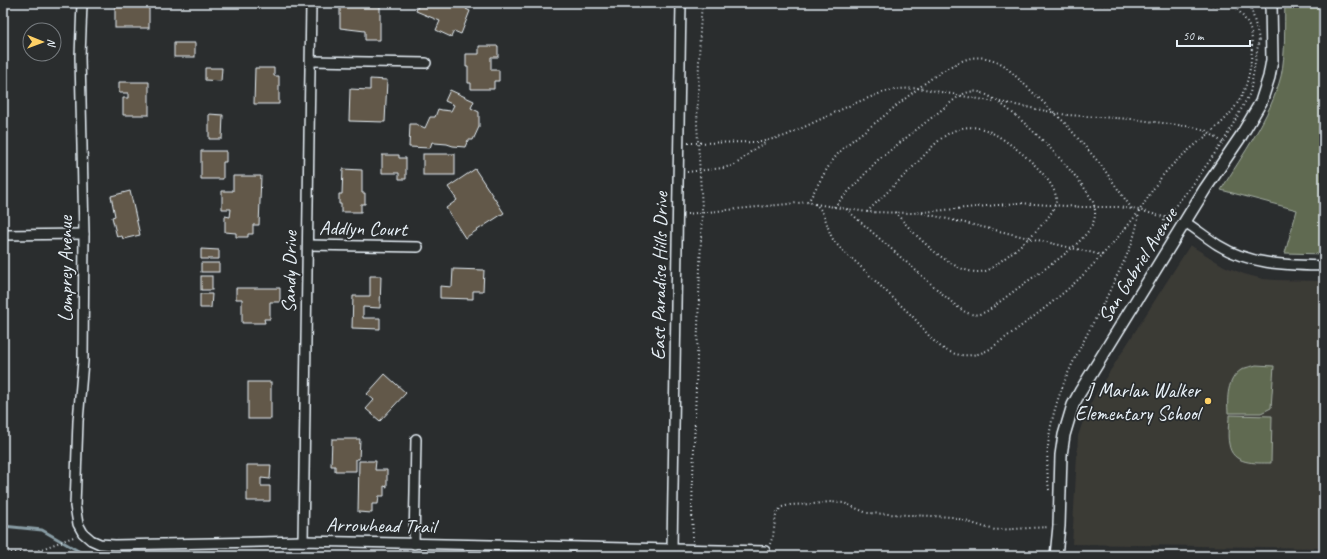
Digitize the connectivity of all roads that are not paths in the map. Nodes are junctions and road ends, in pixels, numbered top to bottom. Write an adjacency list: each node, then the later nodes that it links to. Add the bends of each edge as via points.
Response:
1 (82, 3): 8 (street, Lomprey Avenue, via 80,57)
2 (311, 3): 5 (street, Sandy Drive)
3 (682, 3): 17 (street, East Paradise Hills Drive)
4 (1271, 3): 7 (street, San Gabriel Avenue, via 1272,60 1270,77 1261,102)
5 (310, 61): 6 (street); 10 (street, Sandy Drive)
6 (426, 63)
7 (1185, 222): 12 (street, via 1219,246 1251,259 1284,265); 20 (street, San Gabriel Avenue, via 1073,406 1061,455)
8 (84, 234): 9 (street); 14 (street, Lomprey Avenue, via 83,366 75,500 76,516)
9 (3, 235)
10 (308, 245): 11 (street, Addlyn Court); 15 (street, Sandy Drive)
11 (418, 247)
12 (1324, 266)
13 (416, 438): 16 (street)
14 (83, 533): 15 (street, Arrowhead Trail, via 100,544 115,545)
15 (303, 541): 16 (street, Arrowhead Trail)
16 (414, 544): 18 (street, Arrowhead Trail)
17 (672, 549): 18 (street, Arrowhead Trail); 19 (street, Arrowhead Trail)
18 (576, 551)
19 (765, 554)
20 (1056, 556)

